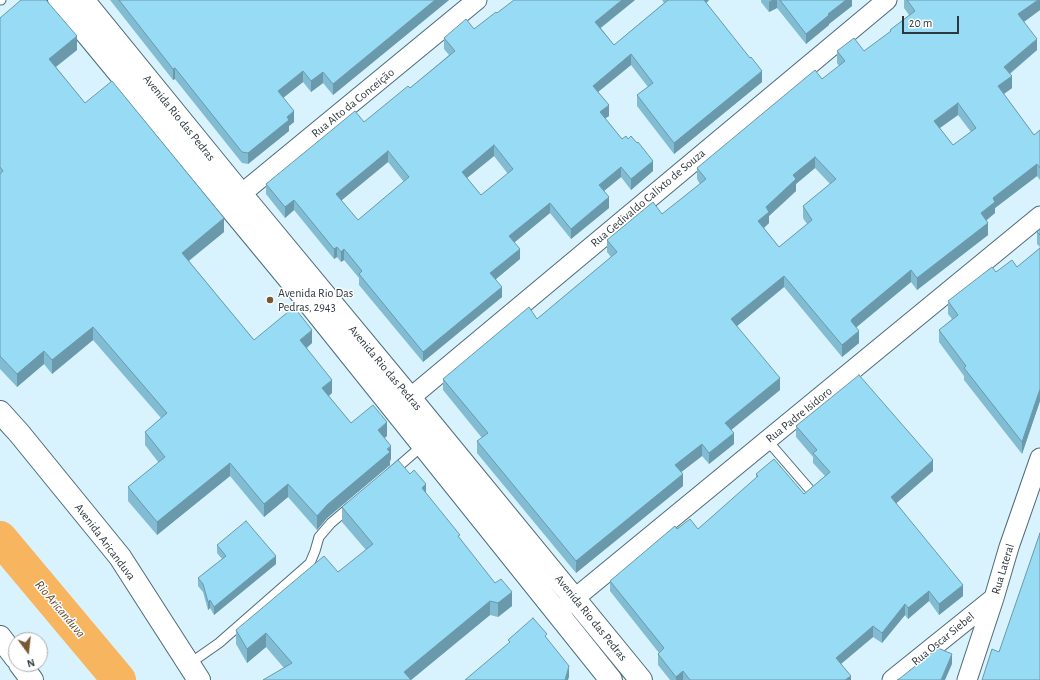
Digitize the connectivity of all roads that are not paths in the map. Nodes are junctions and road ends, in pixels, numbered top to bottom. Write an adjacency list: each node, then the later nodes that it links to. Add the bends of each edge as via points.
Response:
1 (83, 0): 5 (main road, Avenida Rio das Pedras)
2 (477, 0): 5 (street, Rua Alto da Conceição)
3 (63, 1): 5 (main road, Avenida Rio das Pedras)
4 (876, 3): 7 (street, Rua Gedivaldo Calixto de Souza)
5 (234, 199): 7 (main road, Avenida Rio das Pedras)
6 (1040, 216): 9 (street, Rua Padre Isidoro)
7 (403, 404): 10 (main road, Avenida Rio das Pedras); 15 (main road, Avenida Rio das Pedras)
8 (0, 412): 20 (main road, Avenida Aricanduva, via 120,557)
9 (768, 440): 13 (lane); 15 (street, Rua Padre Isidoro)
10 (423, 445): 12 (lane); 17 (main road, Avenida Rio das Pedras)
11 (1040, 458): 16 (street, Rua Lateral)
12 (383, 479)
13 (811, 491)
14 (354, 504): 20 (lane, via 319,537 310,563 219,643)
15 (574, 598): 17 (street, Rua Padre Isidoro); 22 (main road, Avenida Rio das Pedras)
16 (994, 598): 23 (street, Rua Oscar Siebel); 24 (street, Rua Lateral)
17 (557, 613): 21 (main road, Avenida Rio das Pedras)
18 (0, 637): 19 (main road)
19 (8, 648)
20 (194, 672)
21 (611, 680)
22 (641, 680)
23 (892, 680)
24 (966, 680)

